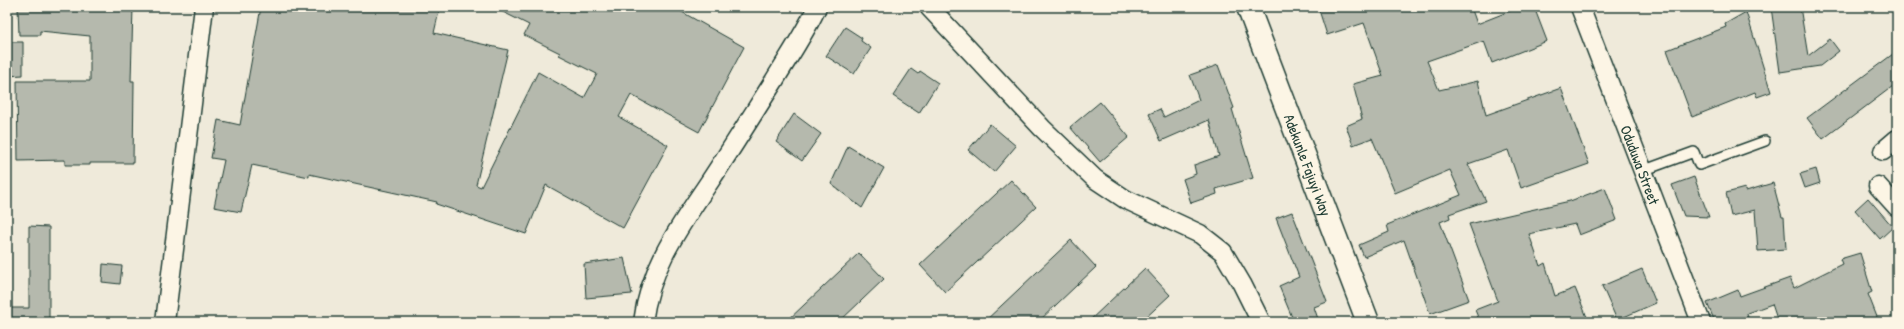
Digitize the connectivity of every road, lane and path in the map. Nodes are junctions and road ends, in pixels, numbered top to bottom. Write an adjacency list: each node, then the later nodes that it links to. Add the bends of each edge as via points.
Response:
1 (204, 7): 12 (street)
2 (817, 7): 13 (street, via 808,26 749,121 671,240 656,270 645,305)
3 (929, 7): 14 (street, via 1042,128 1095,180 1124,199 1200,234 1223,252)
4 (1248, 7): 15 (street, Adekunle Fajuyi Way)
5 (1580, 7): 9 (street, Oduduwa Street)
6 (1897, 139): 8 (street)
7 (1765, 141): 9 (lane, via 1700,165 1694,152)
8 (1883, 151)
9 (1642, 171): 16 (street, Oduduwa Street)
10 (1878, 186): 11 (street)
11 (1897, 207)
12 (165, 322)
13 (643, 322)
14 (1260, 322)
15 (1368, 322)
16 (1701, 322)

